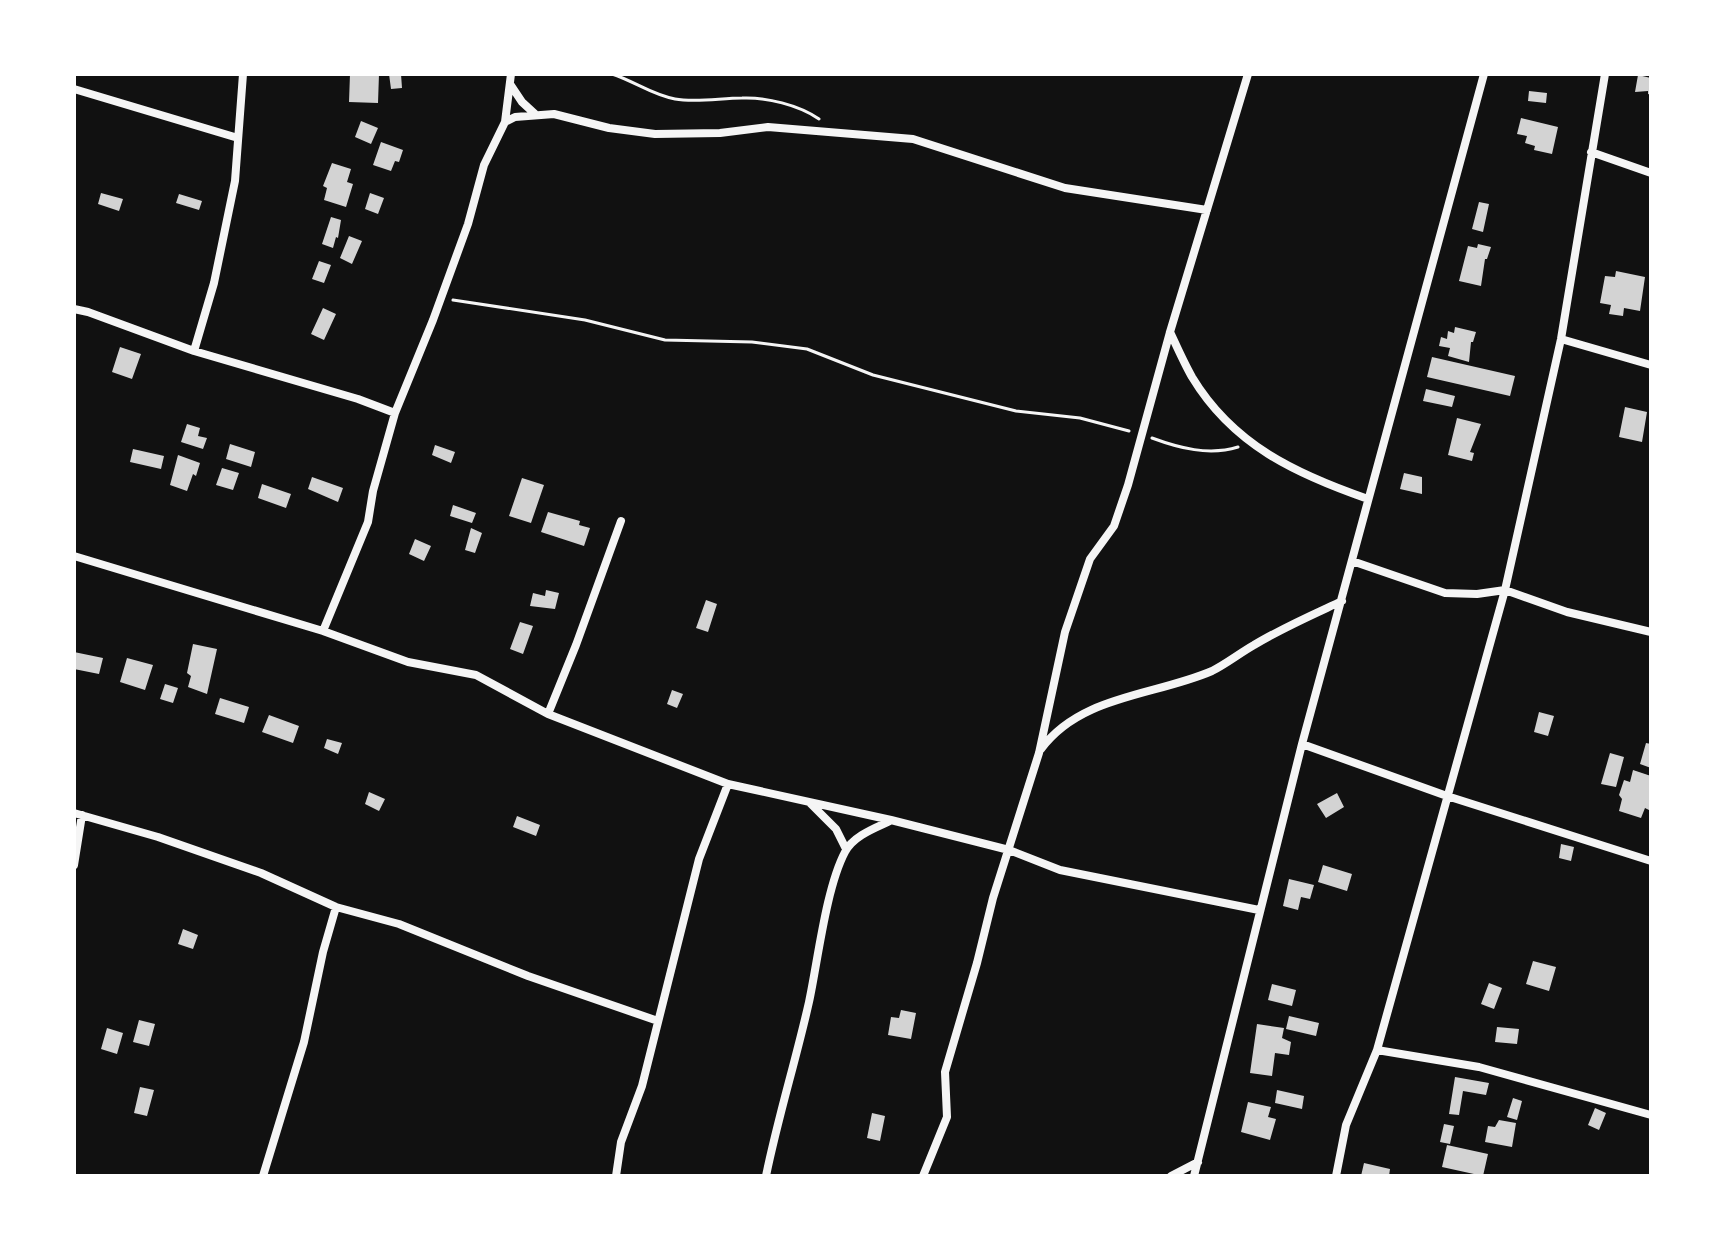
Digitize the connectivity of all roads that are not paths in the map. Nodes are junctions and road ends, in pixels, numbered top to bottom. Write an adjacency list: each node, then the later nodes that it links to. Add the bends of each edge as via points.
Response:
1 (243, 74): 9 (street)
2 (1248, 74): 12 (street)
3 (1484, 74): 19 (street)
4 (1605, 74): 10 (street)
5 (510, 79): 7 (street); 8 (street)
6 (74, 89): 9 (street)
7 (535, 114): 8 (street); 12 (street, via 655,134 768,127 913,139 1065,188)
8 (505, 122): 18 (street, via 484,165 468,224)
9 (238, 138): 16 (street, via 223,246)
10 (1591, 152): 11 (street); 15 (street)
11 (1651, 173)
12 (1207, 210): 14 (street)
13 (74, 309): 16 (street)
14 (1170, 332): 19 (street, via 1192,376 1232,429 1275,459); 29 (street, via 1114,526 1090,559 1065,632)
15 (1561, 339): 17 (street); 23 (street)
16 (194, 351): 18 (street)
17 (1651, 365)
18 (395, 413): 25 (street, via 368,522)
19 (1368, 499): 22 (street)
20 (621, 521): 27 (street)
21 (74, 556): 25 (street)
22 (1352, 561): 23 (street, via 1445,593); 24 (street)
23 (1505, 590): 26 (street, via 1567,612); 31 (street)
24 (1342, 601): 28 (street); 29 (street, via 1213,670 1111,701 1073,719 1053,733)
25 (323, 631): 27 (street, via 408,662 476,675)
26 (1651, 632)
27 (548, 714): 30 (street)
28 (1302, 744): 31 (street); 40 (street)
29 (1039, 753): 36 (street)
30 (728, 784): 32 (street); 41 (street, via 699,859)
31 (1447, 796): 37 (street); 42 (street)
32 (808, 802): 34 (street); 35 (street, via 836,829)
33 (78, 814): 38 (street); 39 (street, via 261,873)
34 (891, 820): 35 (street); 36 (street)
35 (846, 849): 47 (street)
36 (1009, 850): 40 (street, via 1060,870); 48 (street, via 945,1072 947,1117)
37 (1651, 861)
38 (74, 865)
39 (336, 907): 41 (street, via 399,924); 45 (street, via 304,1042)
40 (1259, 910): 44 (street)
41 (658, 1021): 46 (street, via 621,1142)
42 (1377, 1050): 43 (street, via 1479,1067); 51 (street, via 1346,1125)
43 (1651, 1115)
44 (1198, 1162): 49 (street); 50 (street)
45 (263, 1176)
46 (616, 1176)
47 (766, 1176)
48 (923, 1176)
49 (1171, 1176)
50 (1194, 1176)
51 (1336, 1176)

